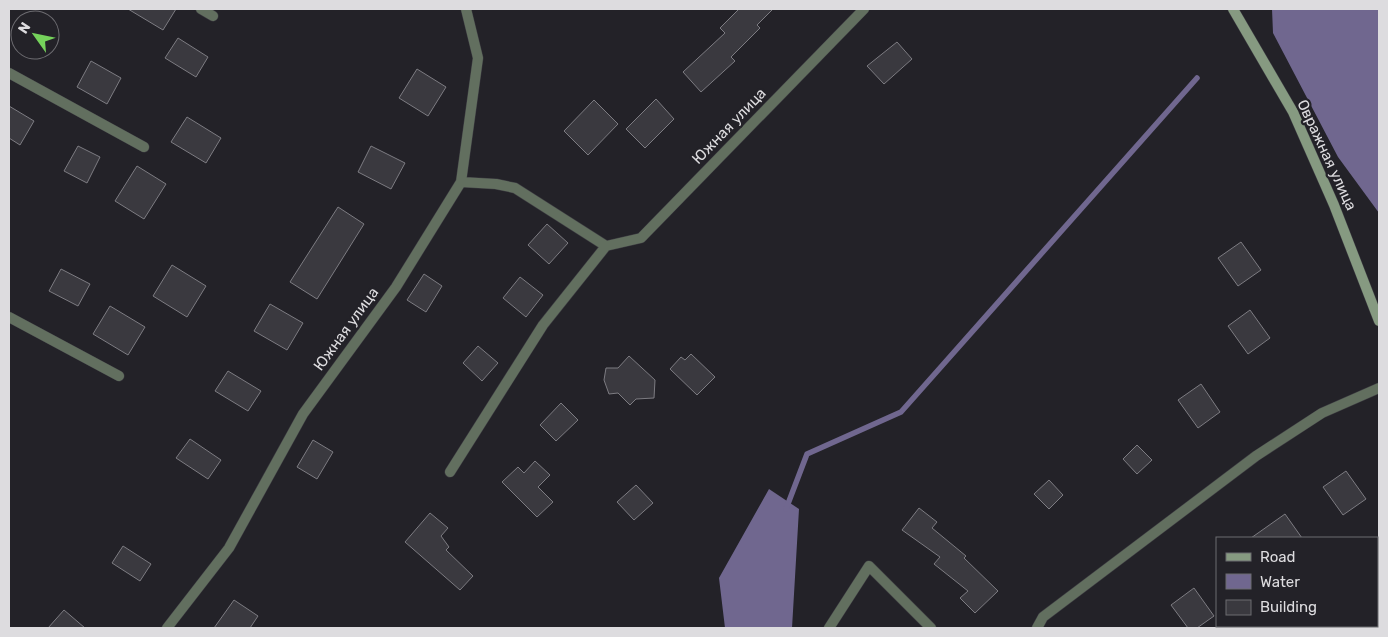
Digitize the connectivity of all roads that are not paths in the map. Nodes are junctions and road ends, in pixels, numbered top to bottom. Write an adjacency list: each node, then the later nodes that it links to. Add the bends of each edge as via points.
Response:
1 (201, 9): 5 (street)
2 (466, 9): 8 (street, via 478,58)
3 (864, 9): 9 (street, Южная улица, via 641,238)
4 (1233, 9): 11 (street, Овражная улица, via 1293,112 1334,205)
5 (213, 16)
6 (9, 73): 7 (street)
7 (144, 147)
8 (461, 182): 9 (street, via 515,188); 15 (street, Южная улица, via 396,287 302,414 229,548)
9 (606, 246): 14 (street, via 542,325)
10 (9, 317): 12 (street)
11 (1379, 321)
12 (119, 376)
13 (1379, 388): 18 (street, via 1322,414 1256,456 1043,617)
14 (450, 472)
15 (167, 628)
16 (829, 628): 17 (street, via 869,566)
17 (931, 628)
18 (1037, 628)

